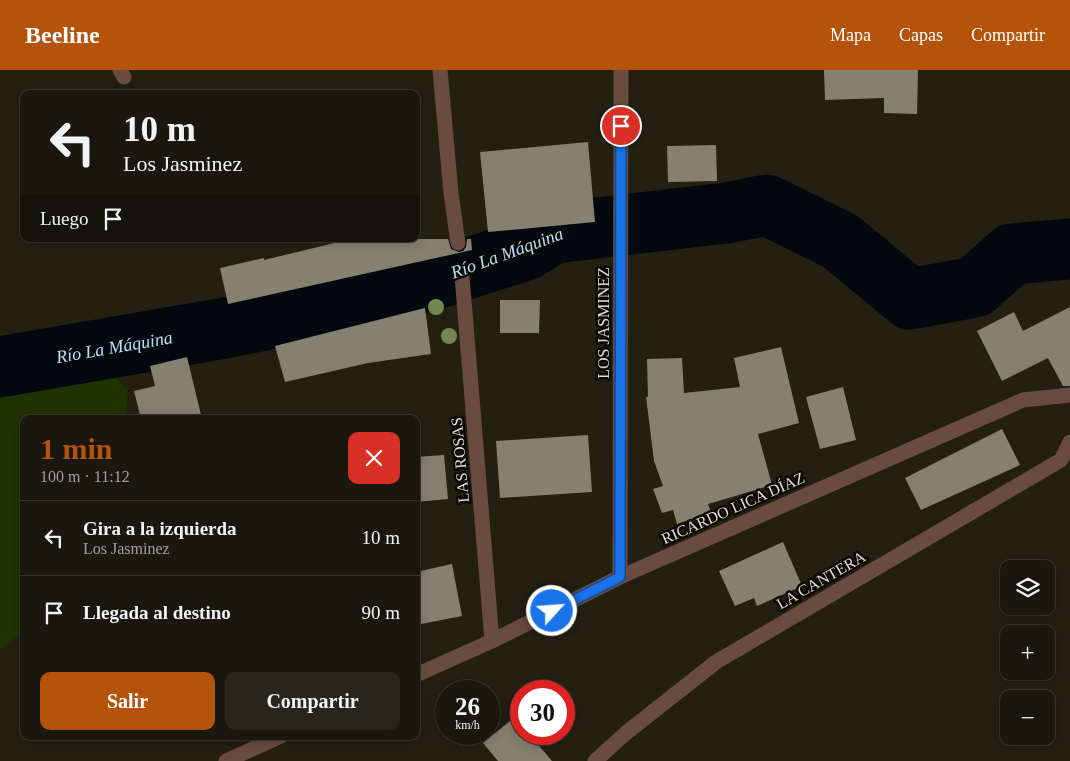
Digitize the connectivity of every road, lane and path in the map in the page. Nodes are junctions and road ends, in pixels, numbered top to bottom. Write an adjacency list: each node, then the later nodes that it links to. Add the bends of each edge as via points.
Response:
1 (440, 70): 3 (street, via 450,193)
2 (621, 70): 7 (street, LOS JASMINEZ)
3 (458, 243)
4 (462, 276): 8 (street, LAS ROSAS)
5 (1070, 395): 7 (street, RICARDO LICA DÍAZ, via 1023,400)
6 (1070, 442): 12 (street, LA CANTERA, via 1061,460 716,662)
7 (620, 577): 8 (street, RICARDO LICA DÍAZ)
8 (492, 641): 9 (street, RICARDO LICA DÍAZ)
9 (420, 673)
10 (272, 740): 11 (street)
11 (226, 761)
12 (595, 761)

